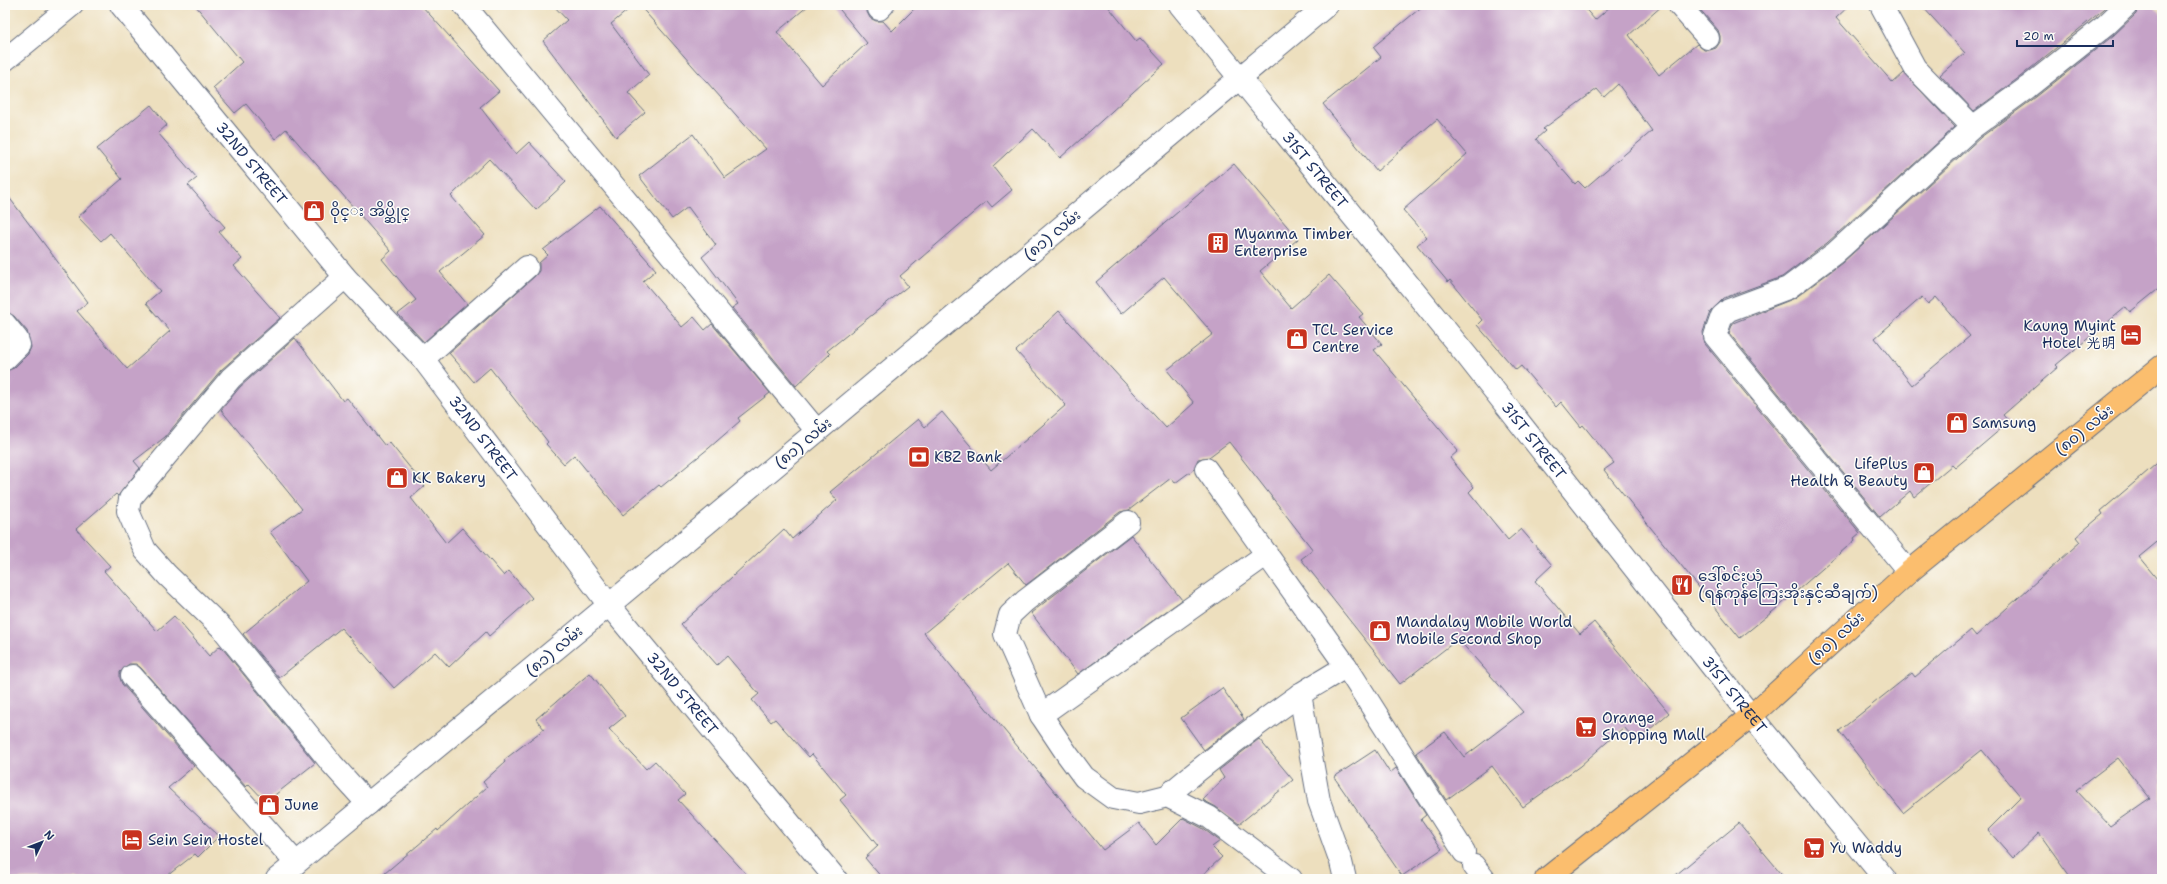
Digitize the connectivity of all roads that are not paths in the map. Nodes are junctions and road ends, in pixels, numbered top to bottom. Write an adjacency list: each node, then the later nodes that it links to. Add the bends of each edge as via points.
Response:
1 (72, 5): 10 (street)
2 (121, 5): 14 (street, 32ND STREET)
3 (464, 5): 19 (street)
4 (1180, 5): 11 (street, 31ST STREET)
5 (1327, 5): 11 (street, (၈၁) လမ်း)
6 (1679, 5): 9 (street)
7 (1881, 5): 12 (street, via 1915,68)
8 (2126, 5): 12 (street, via 2106,25)
9 (1708, 38)
10 (5, 60)
11 (1240, 78): 19 (street, (၈၁) လမ်း); 29 (street, 31ST STREET, via 1467,356)
12 (1973, 127): 23 (street, via 1835,253 1788,288 1729,310 1722,316 1715,336)
13 (527, 267): 17 (street)
14 (345, 277): 17 (street, 32ND STREET); 31 (street, via 231,378 130,499 128,511 145,550 222,628 332,764)
15 (5, 324): 16 (street, via 19,345)
16 (5, 359)
17 (423, 359): 24 (street, 32ND STREET)
18 (2162, 366): 23 (main road, (၈၀) လမ်း)
19 (817, 432): 24 (street, (၈၁) လမ်း)
20 (1206, 469): 22 (street)
21 (1128, 522): 28 (street, via 1024,601 1010,616 1005,634)
22 (1267, 554): 25 (street); 28 (street)
23 (1908, 572): 29 (main road, (၈၀) လမ်း)
24 (610, 605): 31 (street, (၈၁) လမ်း); 35 (street, 32ND STREET)
25 (1346, 666): 27 (street, via 1326,681); 33 (street)
26 (132, 676): 32 (street)
27 (1300, 694): 30 (street); 37 (street, via 1319,801 1341,862)
28 (1041, 715): 30 (street, via 1084,777 1113,798 1139,803)
29 (1751, 716): 38 (main road, (၈၀) လမ်း); 39 (street, 31ST STREET)
30 (1167, 796): 36 (street, via 1210,817)
31 (368, 804): 32 (street, (၈၁) လမ်း)
32 (296, 863): 34 (street, (၈၁) လမ်း)
33 (1474, 866)
34 (277, 879)
35 (836, 879)
36 (1291, 879)
37 (1344, 879)
38 (1546, 879)
39 (1885, 879)

